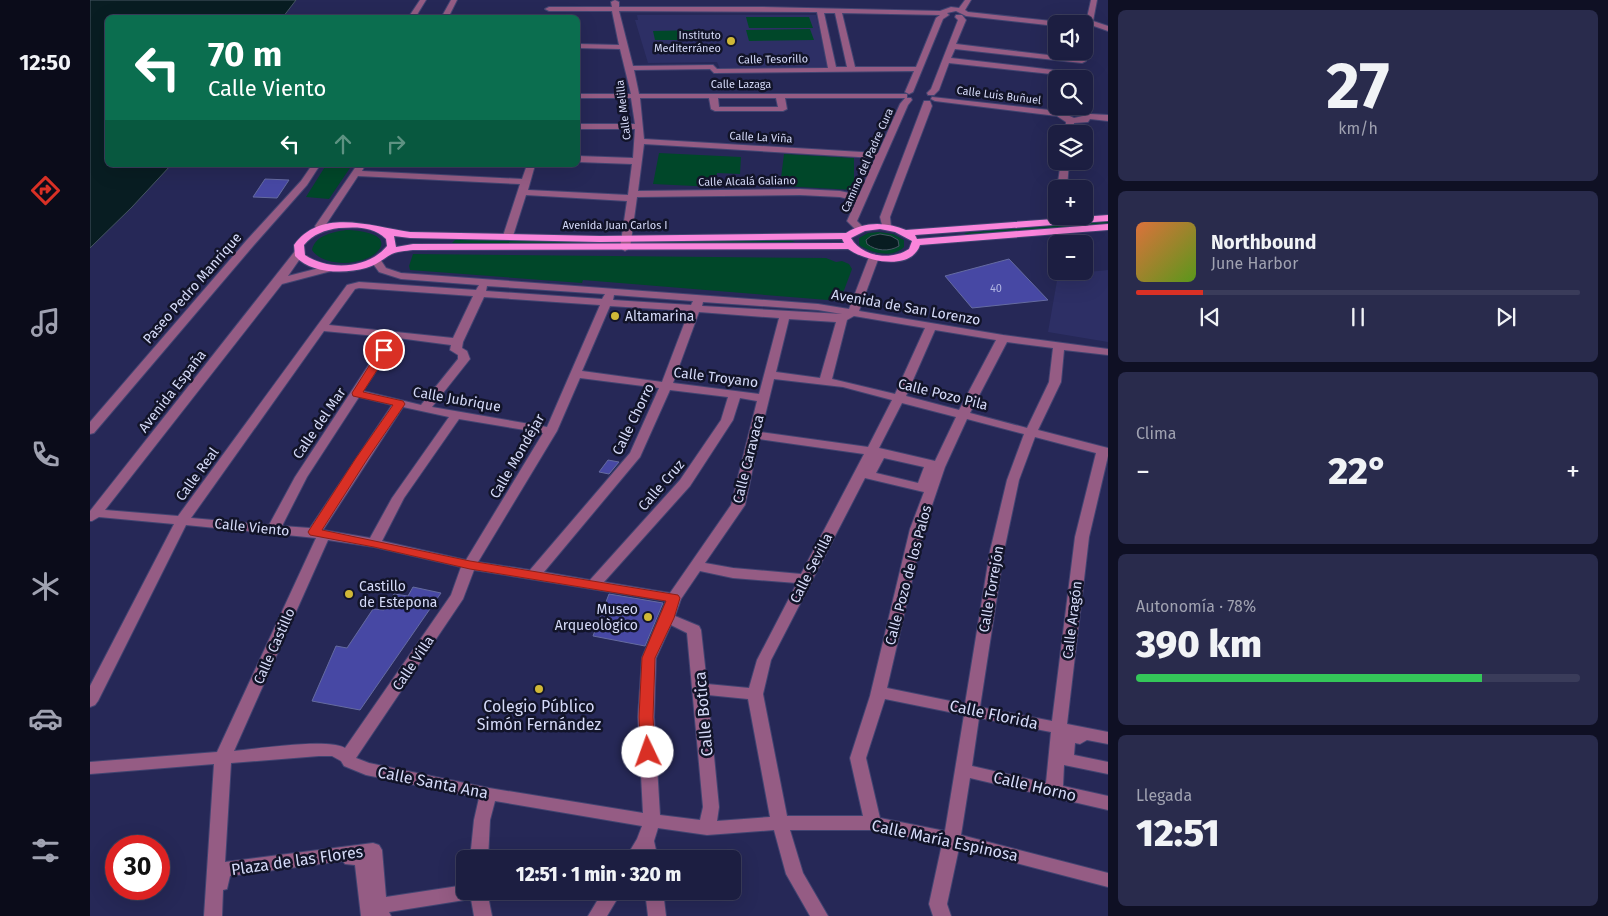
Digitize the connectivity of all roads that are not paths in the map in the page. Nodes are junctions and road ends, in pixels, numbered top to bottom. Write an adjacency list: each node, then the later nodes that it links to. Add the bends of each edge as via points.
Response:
1 (423, 0): 19 (street)
2 (454, 0): 20 (street)
3 (550, 0): 12 (street)
4 (672, 0): 13 (street)
5 (762, 0): 14 (street)
6 (815, 0): 15 (street)
7 (830, 0): 16 (street)
8 (952, 0): 17 (street, Camino del Padre Cura)
9 (968, 0): 18 (street, Camino del Padre Cura)
10 (1094, 0): 22 (street)
11 (615, 4): 12 (street); 13 (street); 27 (street, Calle Melilla)
12 (549, 9): 21 (street)
13 (672, 9): 14 (street)
14 (763, 9): 15 (street)
15 (818, 10): 16 (street); 32 (street)
16 (836, 10): 17 (street); 33 (street)
17 (945, 12): 18 (street); 34 (street, Camino del Padre Cura)
18 (962, 14): 23 (street); 28 (street, Camino del Padre Cura)
19 (413, 15)
20 (445, 15)
21 (548, 15)
22 (1089, 15)
23 (1048, 23)
24 (1093, 26): 25 (street)
25 (1108, 29)
26 (580, 46): 27 (street)
27 (624, 46): 31 (street, Calle Melilla)
28 (952, 46): 29 (street, Camino del Padre Cura); 30 (street)
29 (947, 60): 36 (street); 38 (street, Camino del Padre Cura, via 935,90)
30 (1082, 61): 35 (street)
31 (630, 68): 32 (street, Calle Tesorillo, via 713,67 714,71); 40 (street, Calle Melilla)
32 (832, 69): 33 (street, Calle Tesorillo)
33 (851, 69): 34 (street, Calle Tesorillo)
34 (919, 69): 38 (street, Camino del Padre Cura)
35 (1080, 70)
36 (1048, 73)
37 (713, 95): 40 (street, Calle Lazaga); 41 (street, Calle Lazaga); 41 (street, via 715,109 783,109)
38 (919, 95): 41 (street, Calle Lazaga); 42 (street, Calle Luis Buñuel); 51 (street, Camino del Padre Cura); 64 (street, Camino del Padre Cura, via 928,106 885,217)
39 (580, 96): 40 (street, Calle Lazaga)
40 (635, 96): 49 (street, Calle Melilla)
41 (780, 96)
42 (1048, 112)
43 (1061, 115): 46 (street)
44 (1088, 116): 45 (street); 46 (street, via 1081,121)
45 (1108, 118)
46 (1070, 120): 47 (street)
47 (1070, 125)
48 (580, 126): 49 (street)
49 (639, 126): 50 (street, Calle Melilla)
50 (640, 141): 51 (street, Calle La Viña); 53 (street, Calle Melilla)
51 (881, 156): 60 (street, Camino del Padre Cura)
52 (580, 159): 53 (street)
53 (637, 161): 59 (street, Calle Melilla)
54 (315, 167): 108 (street, Paseo Pedro Manrique)
55 (531, 167): 57 (street)
56 (359, 169): 57 (street); 66 (street)
57 (525, 182): 58 (street)
58 (522, 192): 59 (street, Calle Alcalá Galiano); 70 (street)
59 (631, 196): 60 (street, Calle Alcalá Galiano, via 800,192 840,194); 73 (street, Calle Melilla)
60 (862, 199): 67 (street, Camino del Padre Cura, via 852,221)
61 (1093, 218): 62 (main road)
62 (1108, 218)
63 (1048, 220): 69 (main road)
64 (886, 227): 67 (main road); 69 (main road)
65 (1108, 227): 72 (main road)
66 (321, 229): 68 (main road, Avenida Juan Carlos I, via 354,224); 75 (main road, via 301,242)
67 (860, 229): 71 (main road)
68 (382, 230): 70 (main road, Avenida Juan Carlos I, via 410,235); 74 (main road, via 391,238)
69 (906, 233): 72 (main road)
70 (508, 236): 73 (main road, Avenida Juan Carlos I)
71 (849, 241): 73 (main road, Avenida Juan Carlos I); 76 (main road, via 864,255)
72 (916, 242): 76 (main road, via 916,247 906,256)
73 (625, 243): 74 (main road, Avenida Juan Carlos I, via 412,246)
74 (390, 250): 77 (main road)
75 (298, 253): 78 (main road, via 310,263); 80 (street, Avenida España)
76 (874, 258): 86 (street)
77 (376, 261): 78 (main road, via 355,267); 79 (street, Avenida de San Lorenzo, via 378,267 388,273)
78 (332, 268): 80 (street)
79 (448, 280): 82 (street, Avenida de San Lorenzo); 83 (street, via 439,282)
80 (278, 282): 117 (street, Avenida España)
81 (359, 285): 83 (street, Avenida de San Lorenzo); 90 (street, Calle Real, via 351,287)
82 (482, 288): 83 (street, Avenida de San Lorenzo); 84 (street, Avenida de San Lorenzo); 93 (street)
83 (431, 290)
84 (608, 297): 85 (street, Avenida de San Lorenzo); 96 (street, Calle Mondéjar)
85 (697, 304): 86 (street, Avenida de San Lorenzo); 87 (street, Avenida de San Lorenzo); 99 (street, Calle Chorro)
86 (853, 312): 88 (street); 89 (street, Avenida de San Lorenzo)
87 (786, 315): 88 (street, Avenida de San Lorenzo); 97 (street, Calle Caravaca)
88 (842, 319): 98 (street)
89 (931, 326): 92 (street, Avenida de San Lorenzo); 103 (street, Calle Sevilla)
90 (323, 328): 91 (street); 118 (street, Calle Real)
91 (394, 335): 93 (street); 100 (street, Calle del Mar)
92 (1003, 338): 94 (street, Avenida de San Lorenzo); 106 (street, Calle Pozo de los Palos)
93 (457, 342): 105 (street, via 456,350 463,353 464,359)
94 (1059, 346): 95 (street, Avenida de San Lorenzo); 110 (street, Calle Torrejón, via 1055,382)
95 (1108, 352)
96 (575, 374): 99 (street, Calle Troyano); 109 (street, Calle Mondéjar)
97 (769, 374): 98 (street, Calle Pozo Pila); 102 (street, Calle Caravaca)
98 (825, 382): 103 (street, Calle Pozo Pila)
99 (666, 386): 101 (street, Calle Troyano); 124 (street, Calle Chorro, via 636,454)
100 (357, 393): 104 (street, Calle Jubrique); 119 (street, Calle del Mar, via 301,478)
101 (735, 394): 102 (street, Calle Troyano); 126 (street, Calle Cruz, via 727,420 685,483)
102 (764, 398): 111 (street, Calle Caravaca)
103 (899, 398): 106 (street, Calle Pozo Pila); 112 (street, Calle Sevilla)
104 (399, 404): 105 (street, Calle Jubrique); 120 (street, Calle Castillo, via 362,458)
105 (424, 409): 107 (street, Calle Jubrique)
106 (963, 414): 110 (street, Calle Pozo Pila); 114 (street, Calle Pozo de los Palos)
107 (456, 415): 109 (street, Calle Jubrique); 121 (street, via 398,498)
108 (90, 430)
109 (552, 431): 122 (street, Calle Mondéjar)
110 (1032, 432): 113 (street, Calle Pozo Pila); 133 (street, Calle Torrejón, via 1012,480)
111 (754, 435): 112 (street); 123 (street, Calle Caravaca, via 738,505)
112 (875, 452): 114 (street); 115 (street, Calle Sevilla)
113 (1106, 452): 134 (street, Calle Aragón, via 1082,537)
114 (936, 466): 116 (street, Calle Pozo de los Palos)
115 (866, 472): 116 (street); 125 (street, Calle Sevilla)
116 (928, 487): 130 (street, Calle Pozo de los Palos)
117 (93, 516): 118 (street, Calle Viento)
118 (183, 519): 119 (street, Calle Viento); 132 (street, Calle Real)
119 (273, 530): 120 (street, Calle Viento)
120 (319, 533): 121 (street, Calle Viento); 138 (street, Calle Castillo)
121 (374, 543): 122 (street, Calle Viento)
122 (470, 565): 124 (street, Calle Viento); 137 (street, Calle Villa, via 458,596)
123 (696, 566): 125 (street, via 733,573); 127 (street, Calle Caravaca)
124 (534, 574): 126 (street, Calle Viento)
125 (806, 579): 131 (street, Calle Sevilla, via 764,660)
126 (593, 585): 127 (street, Calle Viento)
127 (674, 598): 128 (street, Calle Caravaca)
128 (667, 618): 129 (street, Calle Botica, via 694,630); 145 (street, Calle Caravaca, via 649,658 646,717)
129 (701, 689): 131 (street); 148 (street, Calle Botica, via 711,807)
130 (879, 692): 133 (street, Calle Florida); 147 (street, Calle Pozo de los Palos, via 858,758)
131 (755, 694): 146 (street, Calle Sevilla)
132 (90, 702)
133 (971, 709): 134 (street, Calle Florida); 141 (street, Calle Torrejón)
134 (1059, 728): 135 (street, Calle Florida); 142 (street, Calle Aragón)
135 (1108, 738)
136 (1108, 744): 140 (street, via 1068,735 1066,759)
137 (346, 757): 138 (street, Calle Santa Ana, via 335,750 319,750); 143 (street, Calle Santa Ana, via 366,769)
138 (223, 758): 139 (street, Calle Santa Ana); 154 (street)
139 (90, 768)
140 (1108, 768)
141 (962, 770): 142 (street, Calle Horno); 149 (street, Calle Torrejón)
142 (1054, 791): 144 (street, Calle Horno)
143 (489, 794): 145 (street, Calle Santa Ana); 151 (street, via 482,820)
144 (1108, 803)
145 (652, 821): 148 (street, Calle Santa Ana); 150 (street)
146 (780, 823): 147 (street, Calle María Espinosa); 148 (street, Calle Santa Ana); 166 (street, Calle Sevilla, via 796,874)
147 (873, 823): 149 (street, Calle María Espinosa)
148 (707, 828)
149 (952, 839): 155 (street, Calle María Espinosa); 167 (street, Calle Torrejón, via 938,904)
150 (645, 841): 152 (street); 153 (street)
151 (480, 850)
152 (640, 850)
153 (647, 850)
154 (219, 879): 160 (street, Plaza de las Flores, via 363,856); 161 (street); 162 (street, Plaza de las Flores)
155 (1108, 880)
156 (456, 894): 160 (street)
157 (480, 900): 163 (street)
158 (607, 900): 164 (street)
159 (655, 900): 165 (street)
160 (375, 911)
161 (213, 916)
162 (220, 916)
163 (483, 916)
164 (597, 916)
165 (657, 916)
166 (819, 916)
167 (942, 916)

